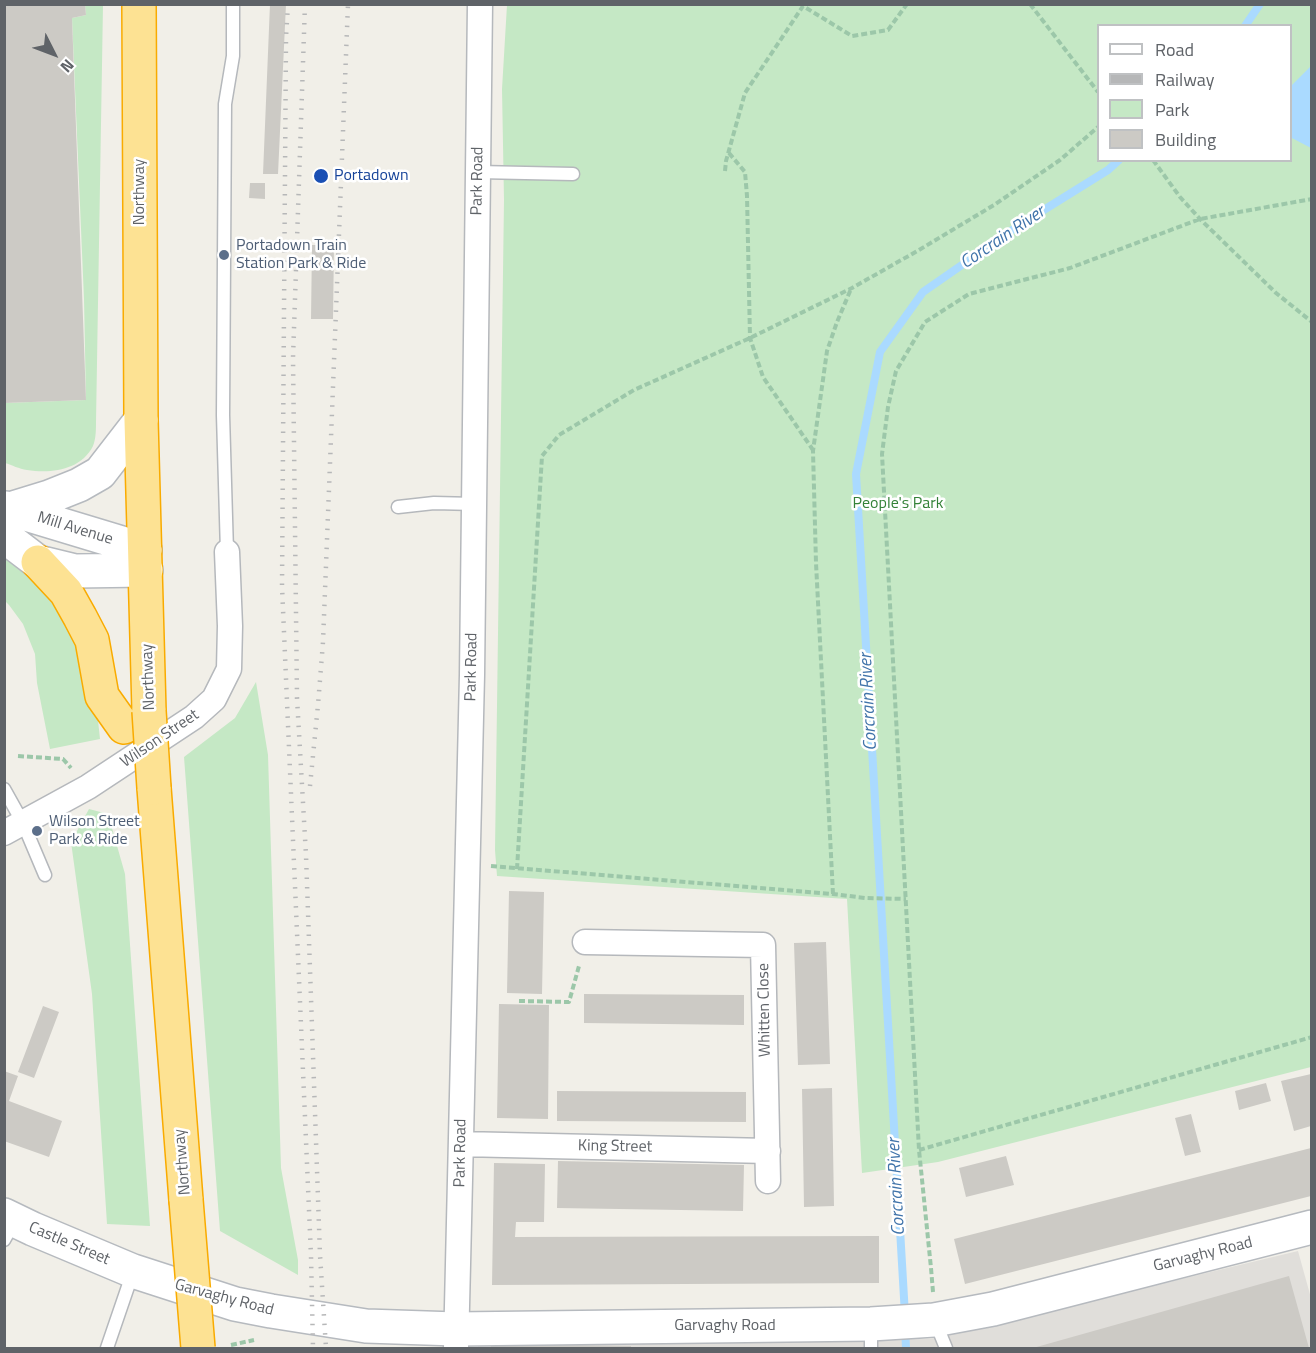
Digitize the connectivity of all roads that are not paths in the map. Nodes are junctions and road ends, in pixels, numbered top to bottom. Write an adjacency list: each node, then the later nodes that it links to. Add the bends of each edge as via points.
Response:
1 (139, 4): 6 (highway, Northway)
2 (233, 4): 10 (lane, via 233,56 225,104 223,415)
3 (480, 4): 4 (street, Park Road)
4 (478, 172): 5 (lane); 7 (street, Park Road)
5 (573, 174)
6 (141, 420): 9 (main road, via 100,473); 11 (highway, Northway)
7 (475, 504): 8 (lane); 18 (street, Park Road)
8 (398, 507)
9 (6, 518): 11 (main road, Mill Avenue); 12 (main road, Mill Avenue)
10 (227, 552): 15 (street, Wilson Street, via 229,669 214,699 194,717 88,787)
11 (145, 560): 12 (main road, Mill Avenue, via 75,571); 13 (highway, Northway)
12 (38, 562): 13 (highway, via 66,592 92,640 102,696)
13 (137, 719): 28 (highway, Northway, bridge, via 153,777)
14 (4, 789): 15 (lane)
15 (14, 828): 16 (lane)
16 (45, 875)
17 (585, 942): 19 (street, Whitten Close, via 763,945)
18 (461, 1144): 19 (street, King Street); 26 (street, Park Road)
19 (768, 1151): 20 (street, Whitten Close)
20 (768, 1181)
21 (8, 1225): 23 (main road, Castle Street)
22 (1311, 1227): 24 (main road, Garvaghy Road, via 993,1309)
23 (133, 1271): 26 (main road, Garvaghy Road, via 235,1304); 27 (lane)
24 (940, 1334): 25 (main road, Garvaghy Road)
25 (871, 1336): 26 (main road, Garvaghy Road)
26 (456, 1339)
27 (107, 1348)
28 (198, 1348)

